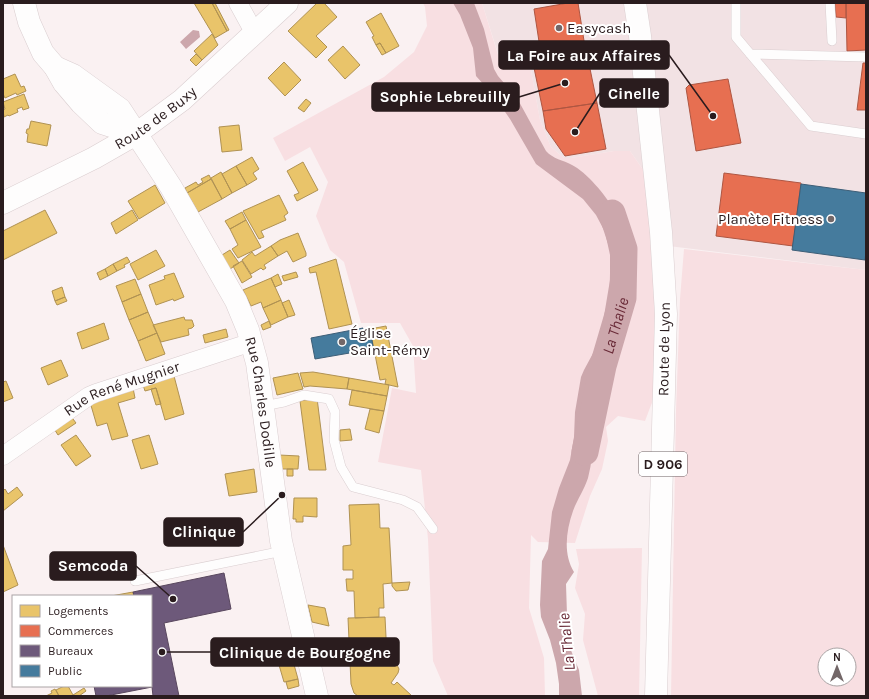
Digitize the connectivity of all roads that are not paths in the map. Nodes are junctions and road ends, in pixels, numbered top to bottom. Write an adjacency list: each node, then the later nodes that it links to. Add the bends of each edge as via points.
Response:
1 (24, 3): 11 (main road, via 43,53 64,83 102,123)
2 (238, 3): 7 (street)
3 (288, 3): 7 (main road, Route de Buxy)
4 (635, 3): 21 (main road, Route de Lyon / D 906, via 661,232 666,314)
5 (736, 3): 9 (lane, via 736,37)
6 (830, 3): 8 (lane)
7 (255, 34): 11 (main road, Route de Buxy, via 182,100)
8 (832, 42)
9 (750, 54): 10 (lane); 12 (lane, via 811,126)
10 (866, 57)
11 (136, 134): 13 (main road, Route de Buxy); 14 (main road, Rue Charles Dodille, via 171,186 236,301)
12 (866, 134)
13 (3, 203)
14 (252, 342): 15 (main road, Rue Charles Dodille); 16 (street, Rue René Mugnier, via 89,396)
15 (263, 406): 17 (lane, via 304,395 329,399 335,412 334,440 341,467 353,487 403,500 417,507); 18 (main road, Rue Charles Dodille)
16 (3, 456)
17 (433, 529)
18 (283, 551): 19 (lane); 20 (main road, Rue Charles Dodille)
19 (135, 581)
20 (317, 696)
21 (656, 696)

